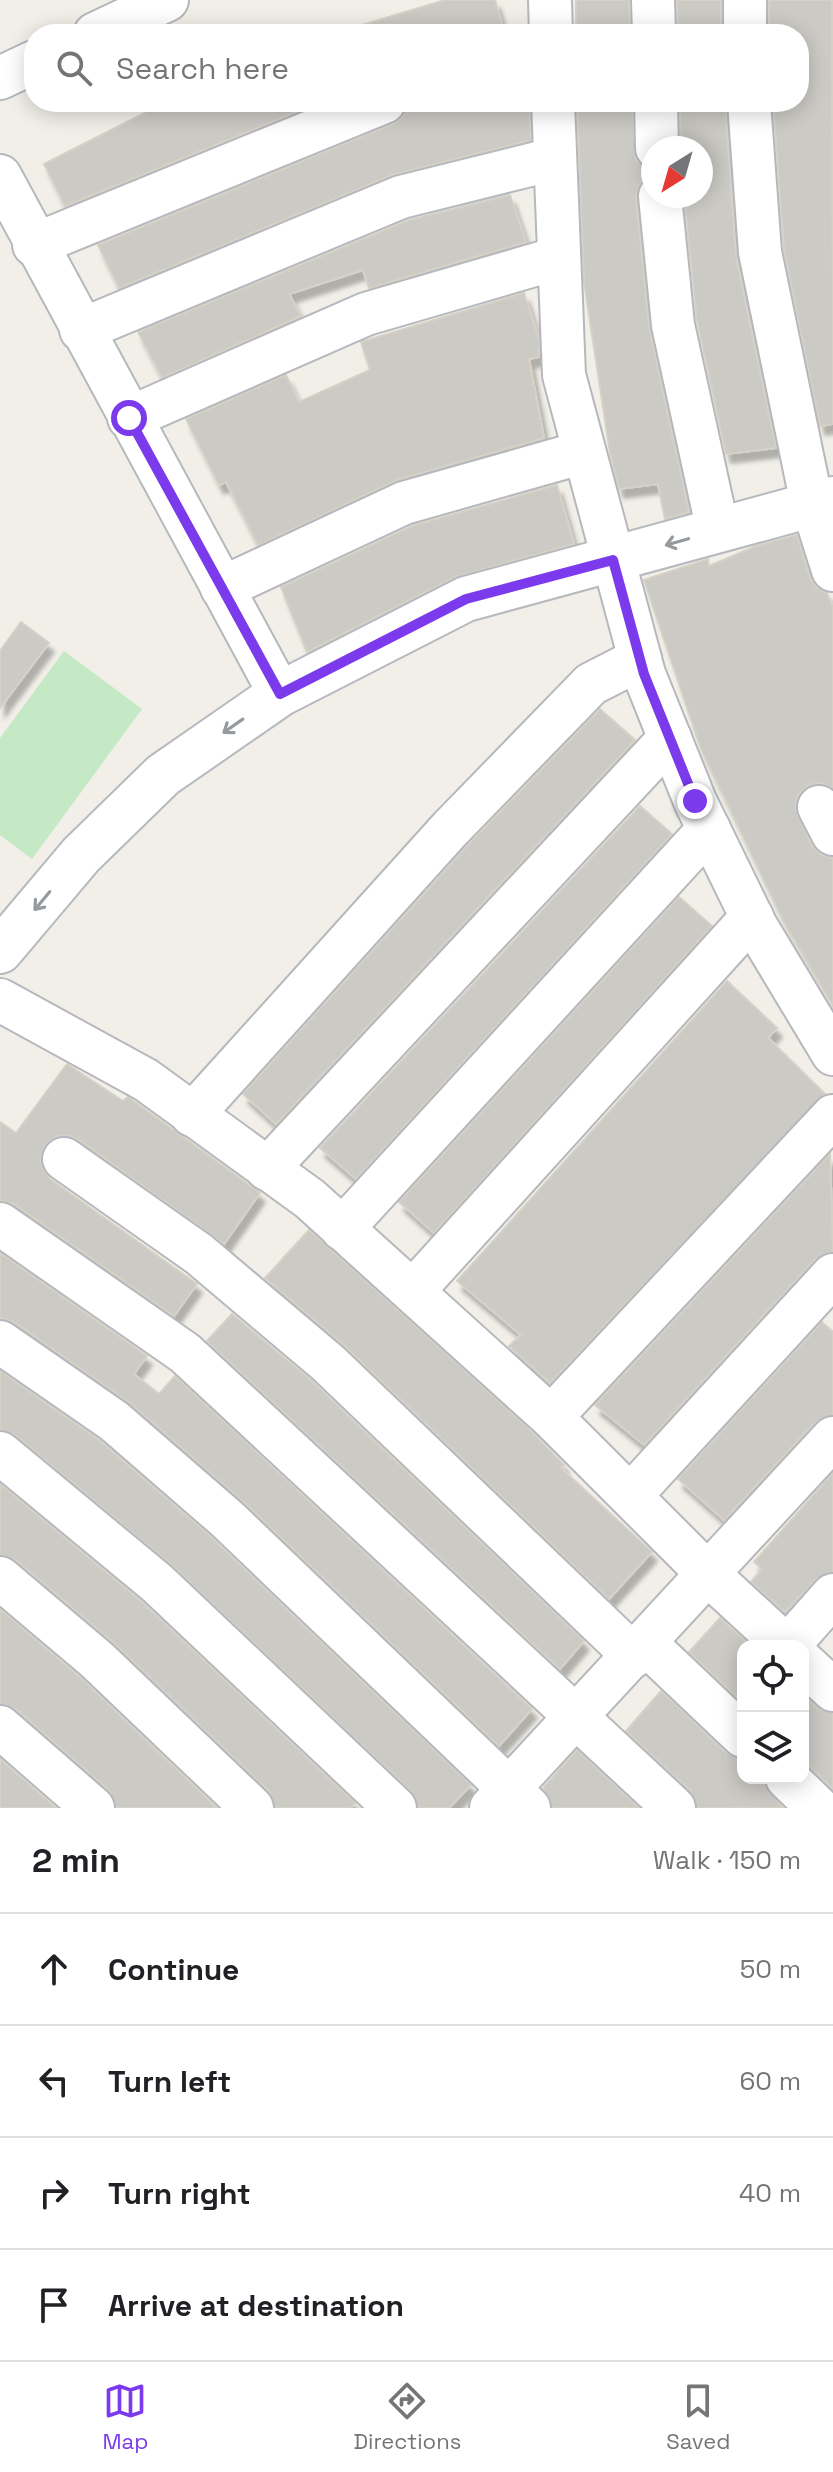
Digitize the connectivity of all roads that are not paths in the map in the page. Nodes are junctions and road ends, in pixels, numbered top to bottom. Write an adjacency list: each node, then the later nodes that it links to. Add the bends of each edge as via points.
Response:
1 (167, 0): 5 (street)
2 (550, 0): 6 (street)
3 (653, 0): 7 (street)
4 (745, 0): 8 (street)
5 (116, 24)
6 (551, 24)
7 (654, 24)
8 (745, 24)
9 (24, 67): 10 (street)
10 (0, 78)
11 (360, 112): 19 (street)
12 (553, 112): 16 (street)
13 (656, 112): 15 (street)
14 (750, 112): 24 (street, via 760,252)
15 (657, 136)
16 (554, 159): 20 (street); 21 (street, via 401,197)
17 (0, 176): 19 (street)
18 (661, 208): 25 (street, via 673,325)
19 (34, 245): 21 (street)
20 (558, 258): 22 (street, via 366,314); 23 (street, via 564,375)
21 (81, 330): 22 (street)
22 (129, 418): 28 (street)
23 (584, 452): 26 (street); 28 (street, via 404,503)
24 (822, 502): 25 (street); 27 (street)
25 (718, 531): 26 (street, one-way to 26)
26 (613, 560): 29 (street); 30 (street, via 466,599)
27 (833, 570)
28 (222, 588): 30 (street)
29 (640, 659): 31 (street); 37 (street, via 591,684 450,829)
30 (280, 694): 34 (street, one-way to 34, via 163,775 81,855)
31 (670, 738): 32 (street); 40 (street)
32 (709, 829): 33 (street); 42 (street)
33 (752, 917): 36 (street); 44 (street)
34 (0, 951)
35 (0, 1000): 37 (street, via 146,1080)
36 (833, 1054)
37 (192, 1115): 40 (street)
38 (833, 1116): 46 (street)
39 (64, 1159): 55 (street, via 199,1254 328,1363)
40 (267, 1169): 42 (street)
41 (0, 1224): 58 (street, via 185,1353)
42 (342, 1229): 44 (street)
43 (833, 1275): 49 (street)
44 (413, 1291): 46 (street)
45 (0, 1342): 62 (street, via 114,1421 227,1519)
46 (551, 1417): 49 (street)
47 (833, 1438): 50 (street)
48 (0, 1453): 65 (street, via 168,1592)
49 (631, 1495): 50 (street)
50 (709, 1575): 53 (street); 55 (street)
51 (0, 1578): 64 (street, via 97,1660)
52 (833, 1595): 54 (street)
53 (780, 1640)
54 (792, 1640)
55 (640, 1650): 58 (street); 60 (street)
56 (809, 1668): 57 (street)
57 (833, 1690)
58 (576, 1719): 62 (street); 66 (street)
59 (0, 1727): 63 (street)
60 (737, 1731)
61 (793, 1784): 67 (street)
62 (510, 1802)
63 (93, 1808)
64 (252, 1808)
65 (395, 1808)
66 (674, 1808)
67 (818, 1808)

